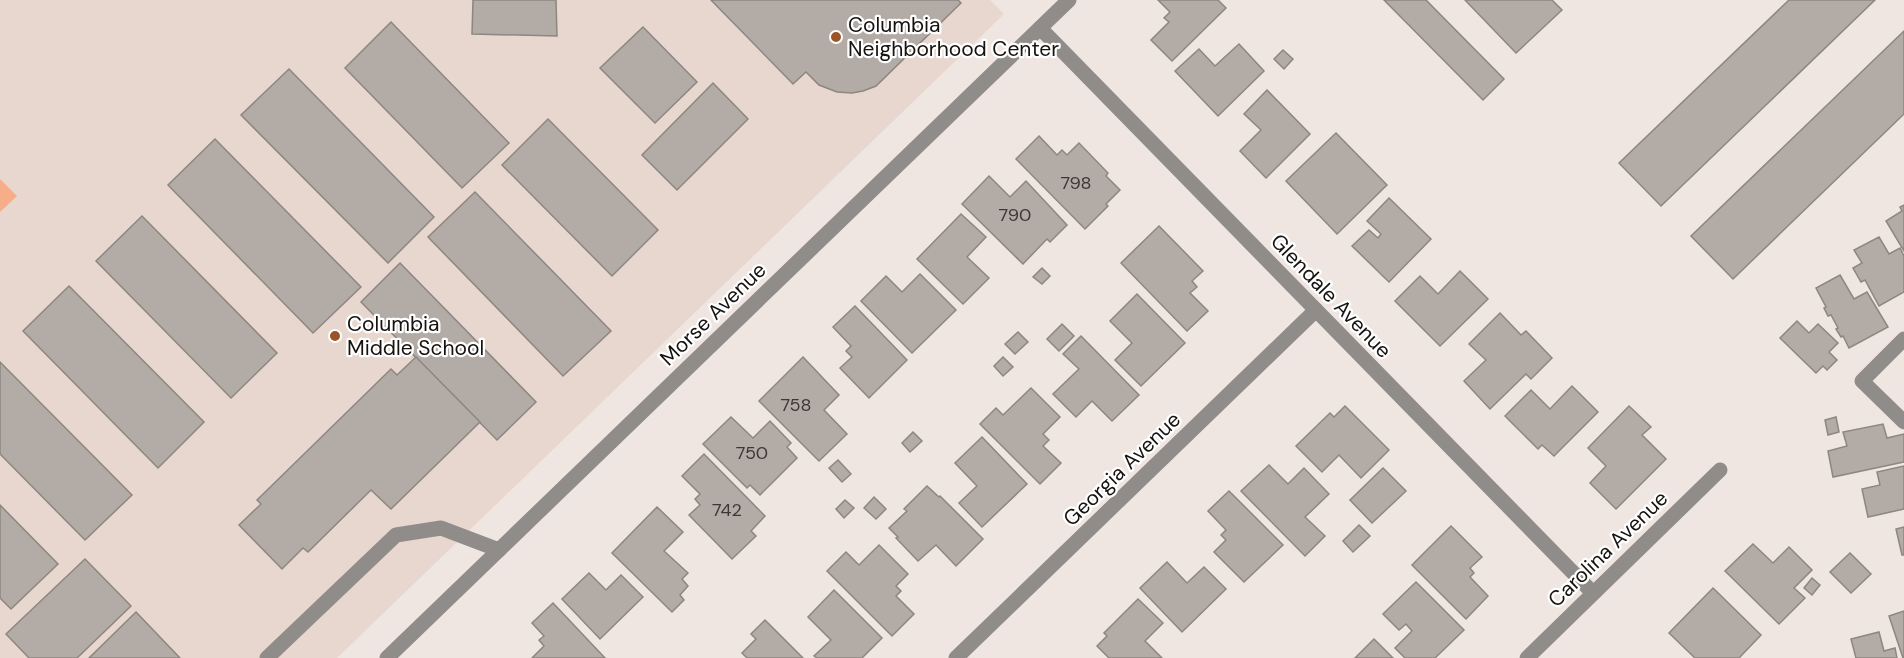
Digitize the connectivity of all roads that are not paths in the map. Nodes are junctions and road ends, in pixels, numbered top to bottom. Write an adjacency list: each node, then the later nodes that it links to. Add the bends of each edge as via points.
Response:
1 (1069, 0): 2 (street, Morse Avenue)
2 (1040, 28): 3 (street, Glendale Avenue); 7 (street, Morse Avenue)
3 (1316, 310): 8 (street, Glendale Avenue); 11 (street, Georgia Avenue)
4 (1904, 339): 5 (street, via 1862,381)
5 (1904, 422)
6 (1720, 470): 8 (street, Carolina Avenue)
7 (499, 550): 9 (street, via 441,528 396,536); 10 (street, Morse Avenue)
8 (1593, 593): 12 (street, Carolina Avenue)
9 (267, 658)
10 (387, 658)
11 (956, 658)
12 (1527, 658)

